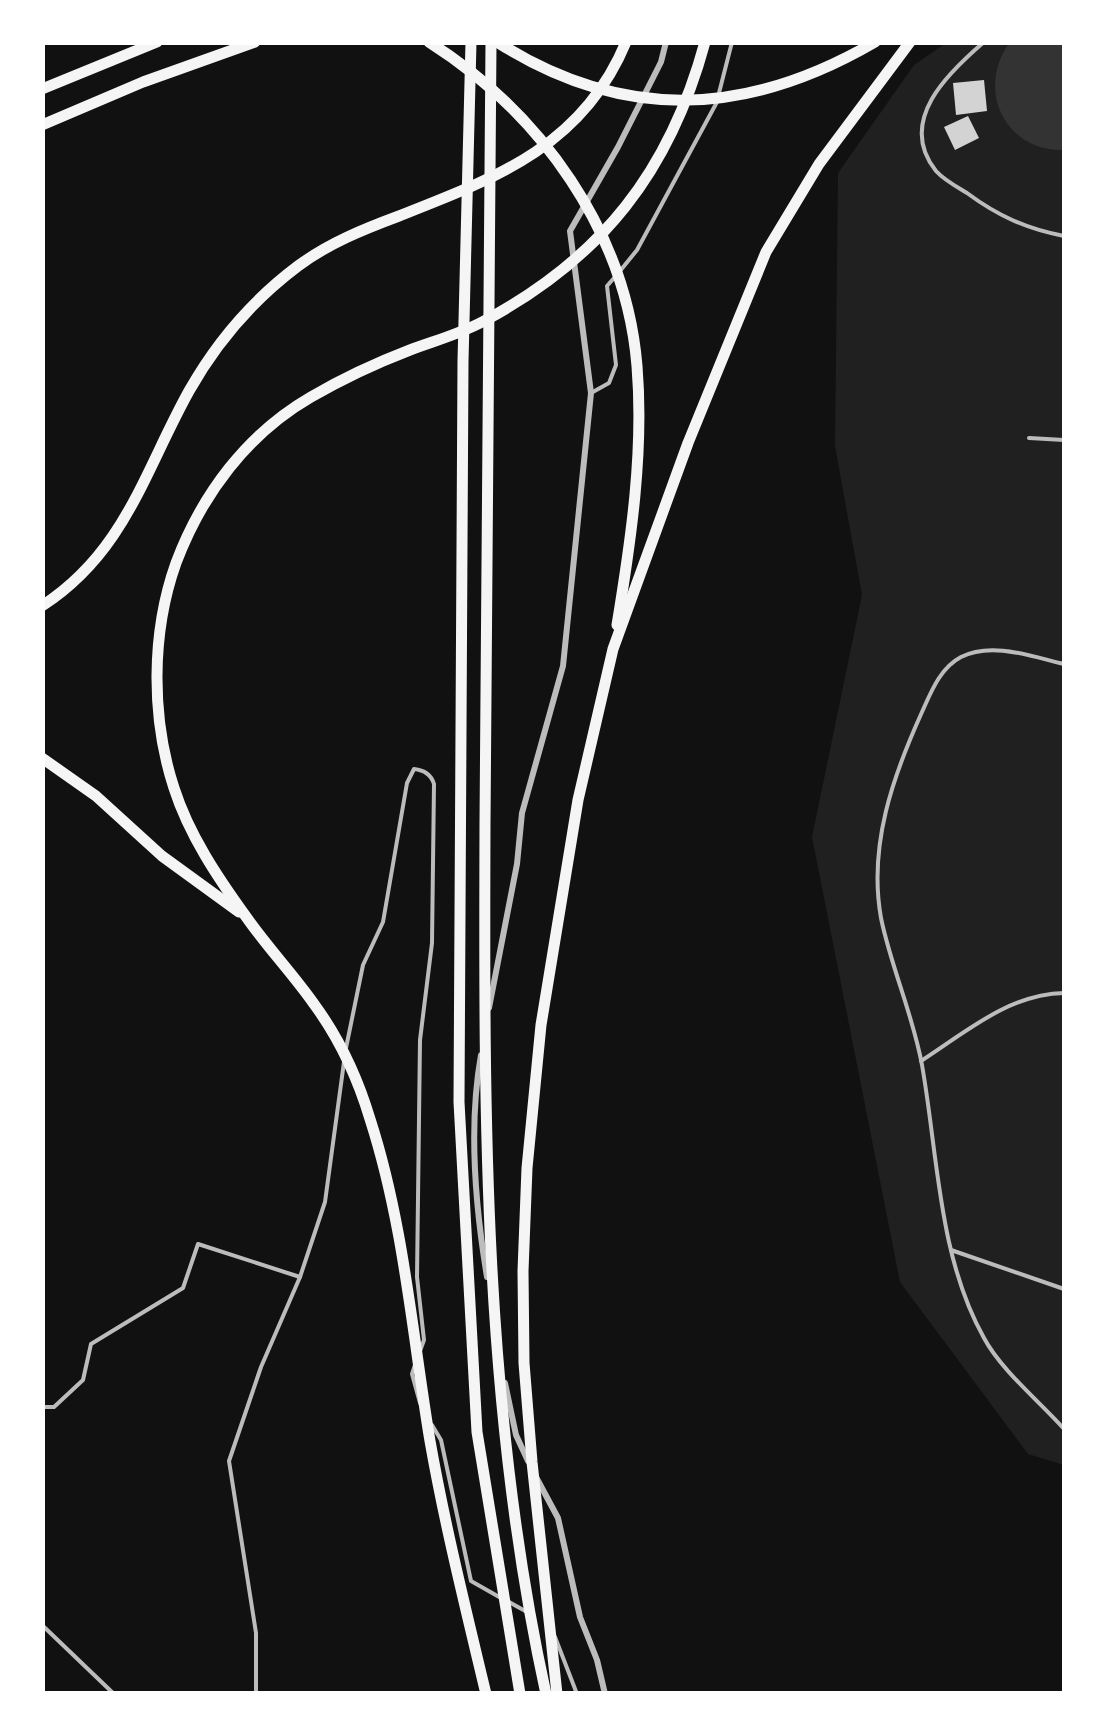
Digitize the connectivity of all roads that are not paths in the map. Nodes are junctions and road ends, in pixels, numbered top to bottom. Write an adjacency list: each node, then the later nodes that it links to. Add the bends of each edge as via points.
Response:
1 (156, 42): 13 (highway)
2 (255, 42): 14 (highway)
3 (429, 42): 20 (highway, via 538,135 572,180 614,263 637,364 638,423 632,534)
4 (472, 42): 35 (highway, via 463,362 460,1148 477,1432)
5 (494, 42): 10 (highway, via 588,86 672,100 723,99 805,79); 36 (highway, via 483,1028 489,1230 502,1429)
6 (626, 42): 19 (highway, via 592,101 540,152 334,242 243,316 189,392 97,561)
7 (666, 42): 16 (street, via 570,231)
8 (705, 42): 23 (highway, via 683,109 609,229 531,293 482,322 308,398 246,448 191,526 173,572 158,694 174,788 206,857)
9 (732, 42): 16 (lane, via 716,106 638,250 607,286 616,364 609,383)
10 (875, 42)
11 (910, 42): 20 (highway, via 819,164 766,252)
12 (984, 42): 15 (lane, via 934,90 923,127 926,151 937,172 993,212)
13 (42, 89)
14 (42, 125)
15 (1064, 236)
16 (590, 393): 39 (street, via 564,666 522,813 477,1077 476,1190 516,1436 558,1518)
17 (1029, 438): 18 (lane)
18 (1064, 440)
19 (42, 606)
20 (613, 648): 37 (highway, via 574,820 541,1024 527,1168 524,1363)
21 (1064, 664): 25 (lane, via 989,649 957,658 934,685 899,764 881,833 878,890)
22 (42, 758): 23 (highway)
23 (247, 918): 34 (highway, via 331,1032 368,1112 390,1182 430,1442)
24 (1064, 993): 25 (lane, via 1007,1006)
25 (921, 1061): 26 (lane)
26 (951, 1250): 28 (lane); 30 (lane, via 984,1339)
27 (300, 1277): 29 (lane, via 198,1244 183,1288 91,1344 84,1380 54,1407); 33 (lane, via 230,1461 256,1633); 38 (lane, via 325,1202 363,965 383,922 407,783 414,769 421,770 434,784 432,943 420,1040 417,1277 424,1340 412,1374 416,1396 441,1440 472,1581 552,1626)
28 (1064, 1290)
29 (42, 1407)
30 (1064, 1430)
31 (42, 1625): 32 (lane)
32 (114, 1694)
33 (256, 1694)
34 (486, 1694)
35 (520, 1694)
36 (546, 1694)
37 (557, 1694)
38 (577, 1694)
39 (605, 1694)

